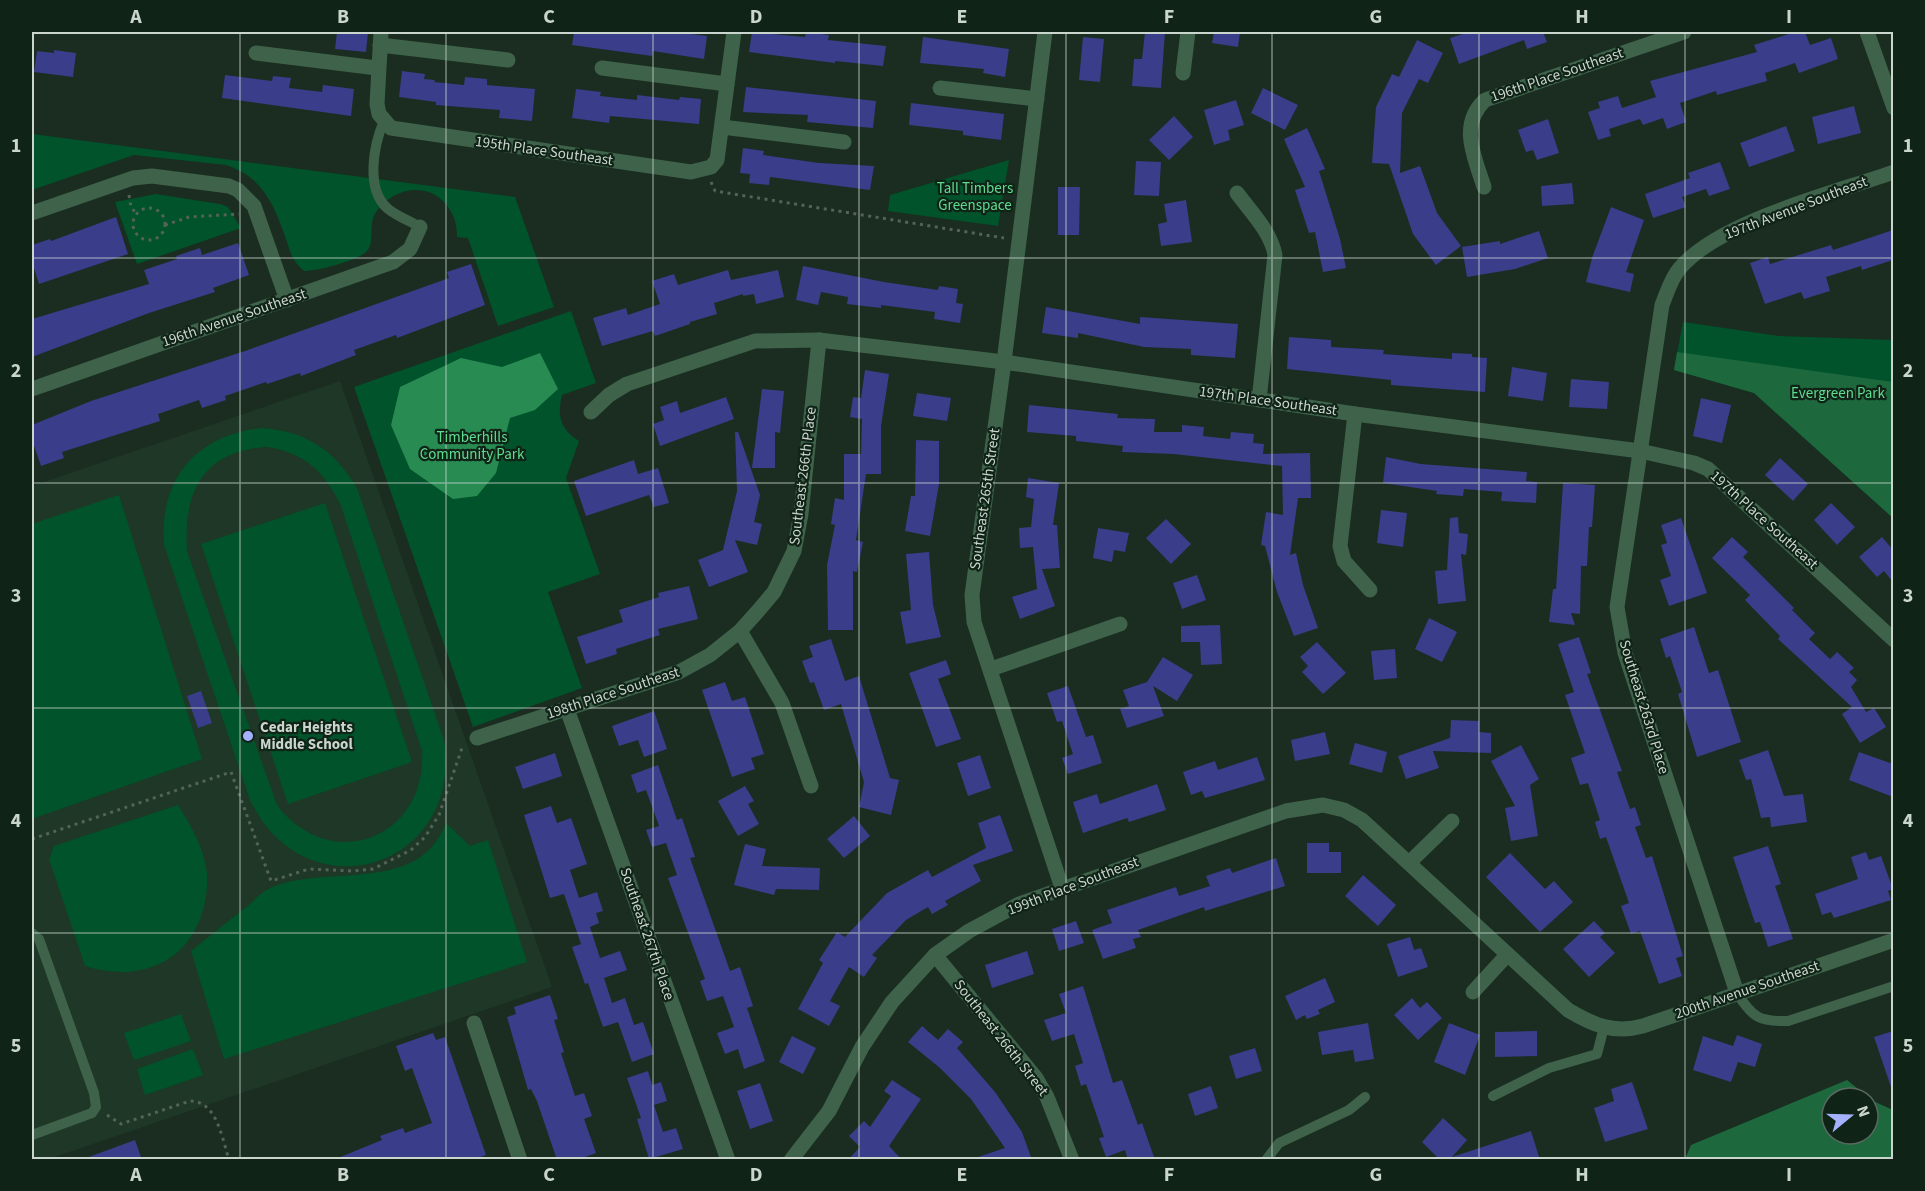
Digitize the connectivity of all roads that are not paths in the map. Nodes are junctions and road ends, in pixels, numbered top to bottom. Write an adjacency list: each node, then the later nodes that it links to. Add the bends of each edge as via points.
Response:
1 (734, 32): 12 (street)
2 (1045, 32): 14 (street, Southeast 265th Street)
3 (1188, 32): 11 (street)
4 (1684, 32): 20 (street, 196th Place Southeast, via 1485,100 1469,130)
5 (1867, 32): 15 (street)
6 (381, 38): 8 (street); 9 (street)
7 (256, 52): 9 (street)
8 (508, 60)
9 (377, 68): 16 (street, via 377,104)
10 (602, 68): 12 (street)
11 (1183, 73)
12 (727, 84): 17 (street)
13 (940, 88): 14 (street)
14 (1037, 99): 27 (street, Southeast 265th Street)
15 (1893, 108)
16 (384, 121): 17 (street, 195th Place Southeast, via 399,131 691,172 706,169 717,160); 23 (lane, via 375,146 377,191 386,207)
17 (722, 127): 18 (street)
18 (844, 142)
19 (1893, 172): 24 (street, 197th Avenue Southeast, via 1736,228)
20 (1484, 187)
21 (1237, 194): 29 (street, via 1266,232 1275,255)
22 (32, 213): 25 (street, via 124,180 152,176 229,186 246,197 255,209)
23 (420, 227): 25 (street, 196th Avenue Southeast, via 410,249 393,262)
24 (1701, 248): 32 (street, Southeast 263rd Place, via 1678,269 1662,305)
25 (287, 300): 28 (street, 196th Avenue Southeast)
26 (819, 340): 27 (street, 197th Place Southeast); 30 (street, 197th Place Southeast, via 755,340 627,384); 35 (street, Southeast 266th Place, via 794,551 774,592)
27 (1004, 362): 29 (street, 197th Place Southeast); 37 (street, Southeast 265th Street, via 972,595 974,622)
28 (32, 389)
29 (1259, 400): 31 (street, 197th Place Southeast)
30 (591, 412)
31 (1354, 414): 32 (street, 197th Place Southeast); 33 (street, via 1340,546 1344,561)
32 (1640, 451): 36 (street, 197th Place Southeast, via 1708,469); 50 (street, Southeast 263rd Place, via 1617,607 1625,653)
33 (1370, 590)
34 (1120, 624): 37 (street)
35 (740, 631): 38 (street, 198th Place Southeast, via 710,655 679,672); 40 (street, via 783,703)
36 (1893, 640)
37 (991, 669): 43 (street, Southeast 265th Street)
38 (567, 709): 39 (street, 198th Place Southeast); 57 (street, Southeast 267th Place)
39 (477, 738)
40 (811, 786)
41 (1452, 821): 42 (street)
42 (1410, 862): 43 (street, 199th Place Southeast, via 1362,819 1336,807 1310,805); 47 (street, 199th Place Southeast)
43 (1062, 888): 46 (street, 199th Place Southeast, via 995,916)
44 (32, 933): 55 (lane, via 39,939 96,1107 92,1113)
45 (1893, 940): 50 (street, 200th Avenue Southeast)
46 (935, 955): 58 (street, 199th Place Southeast, via 879,1020 829,1111); 59 (street, Southeast 266th Street, via 1036,1078)
47 (1507, 955): 49 (street); 52 (street, 199th Place Southeast, via 1568,1010)
48 (1893, 986): 50 (lane, via 1788,1021 1761,1019 1750,1013)
49 (1473, 992)
50 (1737, 993): 52 (street, 200th Avenue Southeast, via 1632,1029)
51 (474, 1023): 56 (street)
52 (1601, 1027): 53 (lane, via 1597,1054 1548,1068)
53 (1493, 1096)
54 (1365, 1097): 60 (lane, via 1349,1110 1279,1143)
55 (32, 1135)
56 (520, 1160)
57 (728, 1160)
58 (791, 1160)
59 (1072, 1160)
60 (1266, 1160)

